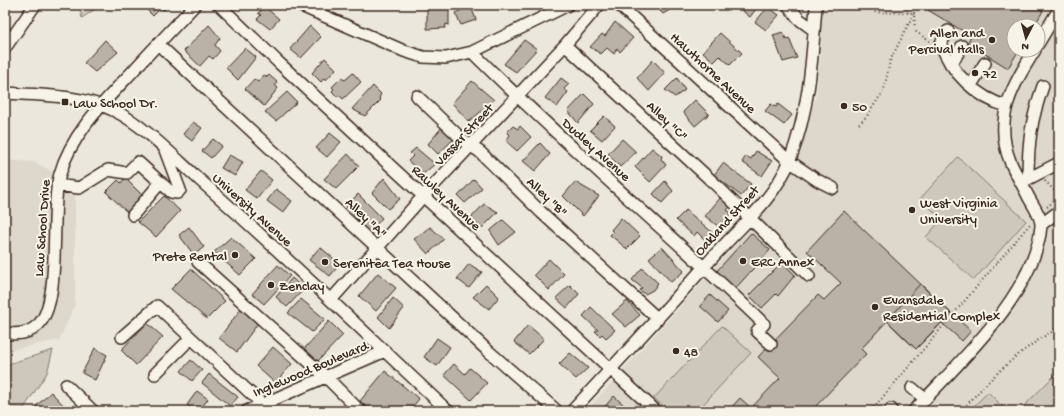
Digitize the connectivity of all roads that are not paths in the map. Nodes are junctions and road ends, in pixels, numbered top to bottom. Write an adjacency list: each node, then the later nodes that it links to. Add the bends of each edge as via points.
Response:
1 (35, 5): 17 (street)
2 (195, 5): 14 (street, Law School Drive)
3 (219, 5): 37 (street, Rawley Avenue)
4 (299, 5): 18 (street, via 404,51 424,57 446,58)
5 (568, 5): 18 (street)
6 (599, 5): 15 (street, Vassar Street)
7 (619, 5): 31 (street, Hawthorne Avenue)
8 (788, 5): 11 (street)
9 (816, 5): 11 (street, Oakland Street)
10 (1059, 9): 13 (street)
11 (814, 30): 31 (street, Oakland Street, via 808,99)
12 (948, 31): 21 (street, via 941,43)
13 (1046, 31)
14 (158, 44): 27 (street, Law School Drive); 42 (street, Alley "A")
15 (565, 45): 26 (street, Vassar Street); 40 (street, Alley "C")
16 (962, 46): 21 (street)
17 (5, 48)
18 (472, 52): 26 (street, Dudley Avenue)
19 (1030, 58): 28 (street, via 1010,94)
20 (984, 63): 22 (street)
21 (951, 65): 22 (street)
22 (971, 85): 28 (street, via 999,104)
23 (1043, 86): 33 (street, via 1033,115)
24 (5, 93): 27 (street, University Avenue, via 70,99)
25 (417, 96): 29 (street, Alley "B")
26 (517, 97): 29 (street, Vassar Street); 44 (street, Dudley Avenue)
27 (100, 105): 30 (street, University Avenue, via 116,111); 35 (street, Law School Drive, via 65,160)
28 (1007, 106): 33 (street, via 1004,116 1004,138 1010,160)
29 (472, 146): 37 (street, Vassar Street); 47 (street, Alley "B")
30 (164, 148): 34 (street, via 180,190 178,193 172,192); 46 (street, University Avenue)
31 (789, 161): 36 (street, Hawthorne Avenue, via 816,180); 40 (street, Oakland Street, via 775,187)
32 (1059, 164): 33 (street)
33 (1024, 181): 41 (street)
34 (161, 182): 35 (street, via 138,162 127,173 108,170 79,188); 39 (street)
35 (57, 185): 48 (street, Law School Drive, via 49,305 40,324 29,332 16,335)
36 (833, 188)
37 (424, 197): 42 (street, Vassar Street); 53 (street, Rawley Avenue)
38 (1059, 211): 41 (street)
39 (133, 215)
40 (749, 218): 44 (street, Oakland Street); 45 (street, Alley "C")
41 (1036, 224): 58 (street, via 1029,267 1018,291 978,341)
42 (378, 247): 46 (street, Vassar Street); 64 (street, Alley "A", via 486,349)
43 (198, 262): 55 (street)
44 (704, 267): 47 (street, Oakland Street); 51 (street, Dudley Avenue, via 764,324 757,331)
45 (809, 276)
46 (331, 300): 52 (street, University Avenue)
47 (658, 319): 53 (street, Oakland Street)
48 (5, 333)
49 (122, 337): 50 (street, via 157,306)
50 (191, 338): 54 (street); 59 (street)
51 (771, 344)
52 (385, 352): 55 (street, Inglewood Boulevard); 63 (street, University Avenue)
53 (611, 369): 65 (street, Oakland Street); 66 (street, Rawley Avenue)
54 (155, 374)
55 (327, 378): 59 (street, Inglewood Boulevard); 62 (street)
56 (66, 385): 60 (street)
57 (912, 388): 58 (street)
58 (925, 399): 67 (street)
59 (262, 404): 61 (street, Inglewood Boulevard)
60 (94, 411)
61 (247, 411)
62 (360, 411)
63 (448, 411)
64 (557, 411)
65 (572, 411)
66 (656, 411)
67 (914, 411)

